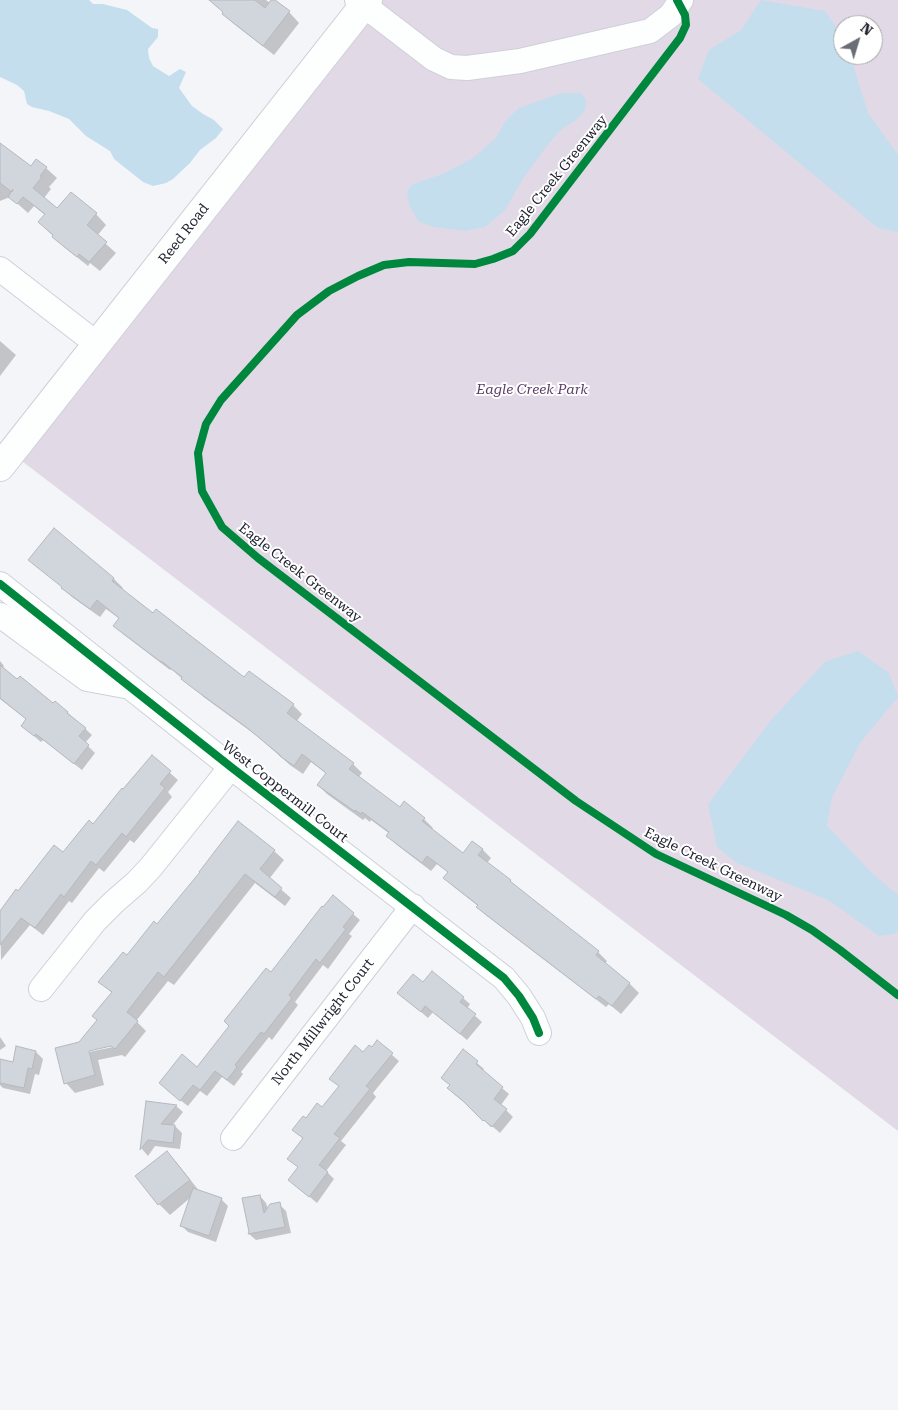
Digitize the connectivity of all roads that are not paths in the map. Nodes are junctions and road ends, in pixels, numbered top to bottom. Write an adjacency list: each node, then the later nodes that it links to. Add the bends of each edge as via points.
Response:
1 (681, 0): 2 (street, via 671,15 650,31 520,61 467,68 434,59)
2 (363, 2): 4 (main road, Reed Road)
3 (0, 269): 4 (street)
4 (97, 344): 5 (main road, Reed Road)
5 (0, 467)
6 (0, 584): 8 (street, West Coppermill Court)
7 (0, 615): 8 (street, West Coppermill Court, via 87,679)
8 (130, 687): 9 (street, West Coppermill Court)
9 (231, 767): 10 (street, West Coppermill Court); 11 (street, via 152,867 95,921)
10 (412, 906): 12 (street, West Coppermill Court, via 504,978 519,996); 13 (street, North Millwright Court)
11 (40, 989)
12 (539, 1033)
13 (233, 1138)

